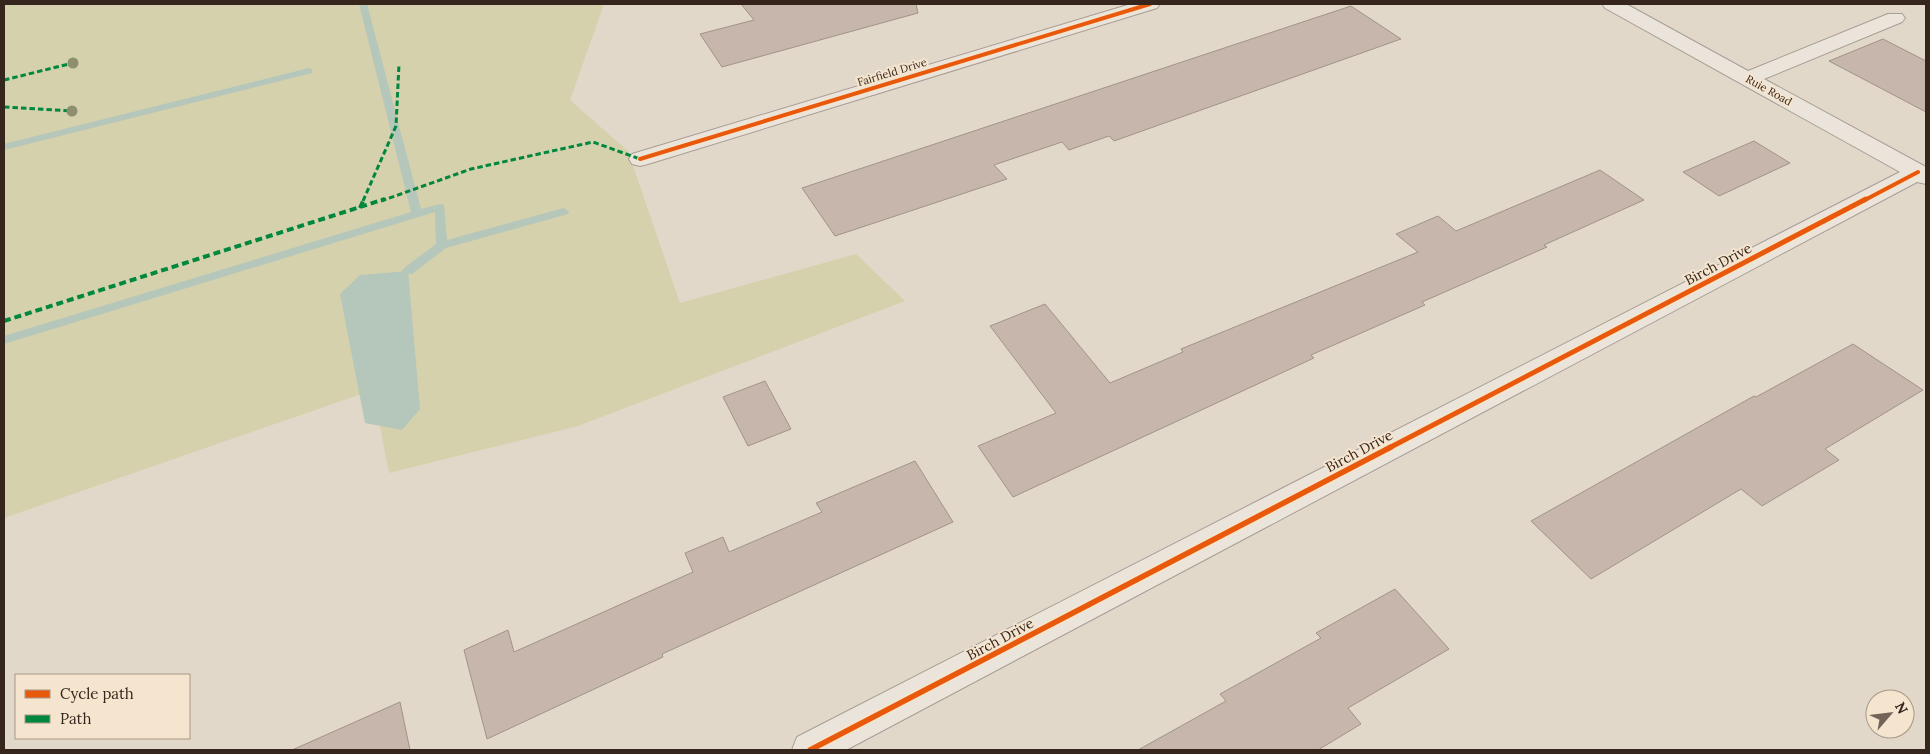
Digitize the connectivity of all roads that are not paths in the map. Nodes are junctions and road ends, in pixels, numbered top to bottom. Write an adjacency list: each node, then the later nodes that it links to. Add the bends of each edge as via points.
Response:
1 (1150, 4): 5 (street, Fairfield Drive)
2 (1612, 4): 4 (street, Ruie Road)
3 (1895, 18): 4 (street)
4 (1748, 78): 6 (street, Ruie Road)
5 (640, 160)
6 (1922, 174): 7 (street, Birch Drive)
7 (810, 750)

